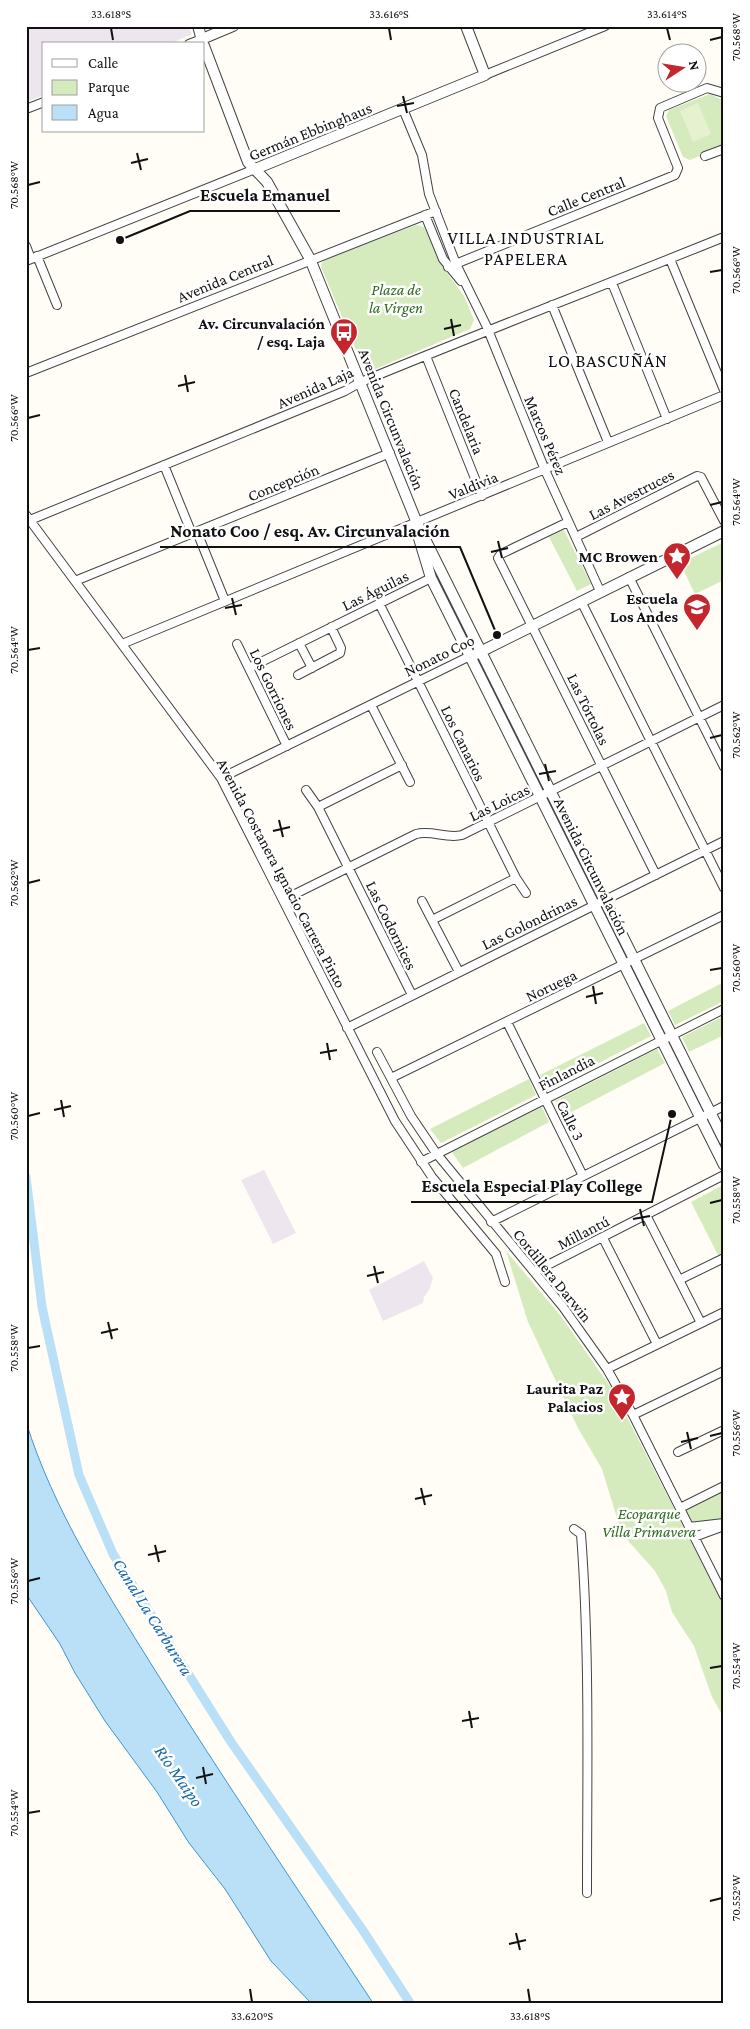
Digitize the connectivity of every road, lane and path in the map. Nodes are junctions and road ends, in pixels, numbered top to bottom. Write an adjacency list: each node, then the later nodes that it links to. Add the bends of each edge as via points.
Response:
1 (198, 26): 5 (street, Avenida Circunvalación)
2 (233, 26): 6 (street)
3 (466, 26): 8 (street)
4 (605, 26): 8 (street, Germán Ebbinghaus)
5 (203, 42)
6 (205, 42)
7 (205, 48): 15 (street, Avenida Circunvalación, via 246,159)
8 (485, 75): 12 (street, Germán Ebbinghaus)
9 (723, 94): 23 (street, Calle Central, via 707,88 660,108 658,118 677,166 677,172 672,176)
10 (42, 103): 11 (street)
11 (26, 109)
12 (403, 109): 15 (street, Germán Ebbinghaus); 16 (street, Marcos Pérez, via 420,149 427,187)
13 (724, 149): 14 (street)
14 (705, 156)
15 (255, 170): 20 (street, Germán Ebbinghaus); 21 (street, Avenida Circunvalación, via 272,190)
16 (436, 211): 17 (street, Avenida Central); 23 (street, Marcos Pérez)
17 (424, 215): 21 (street, Avenida Central); 24 (street, Marcos Pérez)
18 (724, 237): 22 (street, Avenida Laja)
19 (26, 246): 20 (street)
20 (32, 258): 27 (street)
21 (310, 259): 31 (street, Avenida Central); 32 (street, Avenida Circunvalación)
22 (670, 259): 25 (street, Avenida Laja); 33 (street)
23 (456, 264): 24 (street, Calle Central); 26 (street, Marcos Pérez)
24 (448, 267): 26 (street, Marcos Pérez)
25 (612, 283): 28 (street, Avenida Laja); 35 (street)
26 (467, 288): 29 (street, Marcos Pérez)
27 (57, 305)
28 (552, 305): 29 (street, Avenida Laja); 36 (street)
29 (488, 329): 30 (street, Avenida Laja); 39 (street, Marcos Pérez)
30 (426, 356): 32 (street, Avenida Laja); 40 (street, Candelaria)
31 (26, 372)
32 (362, 382): 37 (street, Avenida Circunvalación); 38 (street, Avenida Laja)
33 (724, 390)
34 (724, 395): 35 (street, Valdivia)
35 (667, 419): 36 (street, Valdivia)
36 (608, 442): 39 (street, Valdivia)
37 (390, 454): 44 (street, Avenida Circunvalación); 46 (street, Concepción)
38 (164, 465): 41 (street, Avenida Laja); 46 (street)
39 (545, 470): 40 (street, Valdivia); 43 (street, Marcos Pérez)
40 (482, 496): 44 (street, Valdivia)
41 (28, 518): 51 (street, Avenida Costanera Ignacio Carrera Pinto)
42 (724, 521): 47 (street, Las Avestruces, via 699,476)
43 (568, 522): 47 (street, Marcos Pérez); 48 (street, Las Avestruces)
44 (416, 523): 50 (street, Avenida Circunvalación); 53 (street, Valdivia); 61 (street, Avenida Circunvalación)
45 (724, 531): 49 (street, Nonato Coo)
46 (194, 533): 51 (street, Concepción); 53 (street)
47 (576, 537): 52 (street, Marcos Pérez)
48 (499, 556): 56 (street, Las Tórtolas)
49 (630, 577): 52 (street, Nonato Coo); 68 (street)
50 (431, 578): 55 (street, Las Águilas); 61 (street, Avenida Circunvalación)
51 (75, 581): 59 (street, Avenida Costanera Ignacio Carrera Pinto)
52 (600, 591): 54 (street, Nonato Coo)
53 (225, 601): 59 (street, Valdivia)
54 (581, 601): 56 (street, Nonato Coo); 69 (street)
55 (379, 603): 57 (street, Las Águilas); 65 (street, Los Canarios)
56 (532, 626): 61 (street, Nonato Coo); 72 (street, Las Tórtolas)
57 (331, 627): 58 (street, Las Águilas); 63 (street, Las Águilas, via 341,652)
58 (299, 643): 62 (street, Las Águilas); 63 (street)
59 (122, 644): 74 (street, Avenida Costanera Ignacio Carrera Pinto)
60 (237, 644): 62 (street, Los Gorriones)
61 (475, 654): 65 (street, Nonato Coo); 77 (street, Avenida Circunvalación)
62 (249, 668): 70 (street, Los Gorriones)
63 (312, 668): 64 (street, Las Águilas)
64 (298, 675)
65 (418, 682): 66 (street, Nonato Coo); 79 (street, Los Canarios)
66 (371, 705): 70 (street, Nonato Coo); 71 (street)
67 (724, 705): 68 (street, Las Loicas)
68 (699, 718): 69 (street, Las Loicas); 73 (street)
69 (651, 742): 72 (street, Las Loicas); 81 (street)
70 (287, 746): 74 (street, Nonato Coo)
71 (402, 765): 75 (street); 78 (street)
72 (602, 766): 77 (street, Las Loicas); 83 (street, Las Tórtolas)
73 (724, 767)
74 (221, 778): 87 (street, Avenida Costanera Ignacio Carrera Pinto)
75 (410, 782)
76 (306, 790): 78 (street)
77 (545, 795): 79 (street, Las Loicas); 89 (street, Avenida Circunvalación)
78 (318, 807): 82 (street)
79 (488, 822): 82 (street, Las Loicas, via 459,836 427,832 416,834); 84 (street, Los Canarios)
80 (724, 841): 81 (street, Las Golondrinas)
81 (705, 850): 83 (street, Las Golondrinas); 85 (street)
82 (348, 867): 87 (street, Las Loicas); 94 (street, Las Codornices)
83 (656, 875): 89 (street, Las Golondrinas)
84 (516, 878): 86 (street, Los Canarios); 91 (street)
85 (724, 888)
86 (526, 894)
87 (282, 900): 97 (street, Avenida Costanera Ignacio Carrera Pinto)
88 (422, 901): 91 (street)
89 (599, 903): 92 (street, Avenida Circunvalación); 93 (street, Las Golondrinas)
90 (724, 915): 92 (street, Noruega)
91 (432, 920): 93 (street)
92 (629, 962): 96 (street, Noruega); 98 (street, Avenida Circunvalación)
93 (459, 972): 94 (street, Las Golondrinas)
94 (412, 995): 97 (street, Las Golondrinas)
95 (724, 1010): 98 (street, Finlandia)
96 (507, 1022): 100 (street, Noruega); 101 (street, Calle 3)
97 (347, 1028): 107 (street, Avenida Costanera Ignacio Carrera Pinto, via 391,1115)
98 (666, 1037): 101 (street, Finlandia); 103 (street, Avenida Circunvalación); 104 (street, Avenida Circunvalación)
99 (377, 1052): 100 (street, Cordillera Darwin)
100 (391, 1078): 106 (street, Cordillera Darwin)
101 (545, 1098): 106 (street, Finlandia); 110 (street, Calle 3)
102 (724, 1106): 103 (street)
103 (710, 1113): 104 (street); 105 (street, Avenida Circunvalación)
104 (700, 1118): 108 (street, Avenida Circunvalación); 110 (street)
105 (724, 1140)
106 (436, 1153): 107 (street, Finlandia); 112 (street, Cordillera Darwin)
107 (421, 1162): 117 (street, Avenida Costanera Ignacio Carrera Pinto, via 496,1254)
108 (724, 1165)
109 (724, 1175): 111 (street, Millantú)
110 (583, 1176): 112 (street)
111 (646, 1215): 113 (street, Millantú); 116 (street)
112 (491, 1222): 115 (street, Cordillera Darwin)
113 (603, 1238): 115 (street, Millantú); 120 (street)
114 (724, 1258): 116 (street)
115 (534, 1272): 121 (street, Cordillera Darwin)
116 (679, 1280): 119 (street)
117 (506, 1282)
118 (724, 1312): 119 (street)
119 (701, 1323): 120 (street)
120 (656, 1344): 121 (street)
121 (607, 1369): 123 (street, Cordillera Darwin)
122 (724, 1370): 123 (street)
123 (633, 1415): 127 (street, Cordillera Darwin)
124 (724, 1430): 125 (street)
125 (678, 1452)
126 (724, 1486): 127 (street)
127 (680, 1508): 129 (street, Cordillera Darwin)
128 (724, 1524): 129 (street); 131 (street)
129 (689, 1527): 131 (street, Cordillera Darwin)
130 (574, 1529): 133 (street, via 581,1534 586,1614)
131 (694, 1537): 132 (street, Cordillera Darwin)
132 (724, 1596)
133 (587, 1893)

